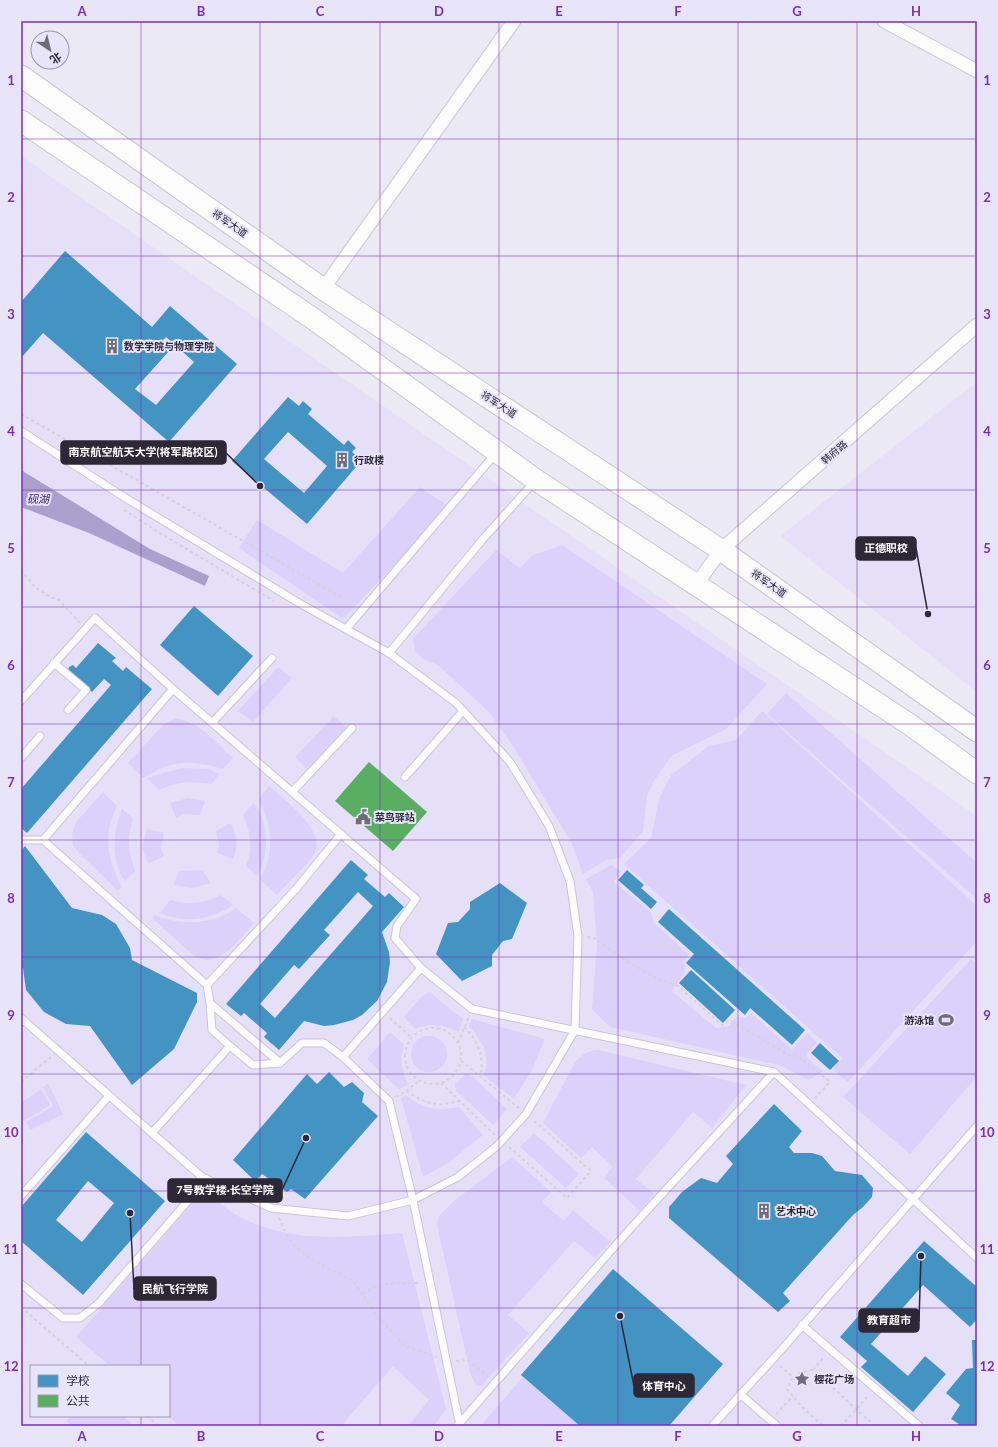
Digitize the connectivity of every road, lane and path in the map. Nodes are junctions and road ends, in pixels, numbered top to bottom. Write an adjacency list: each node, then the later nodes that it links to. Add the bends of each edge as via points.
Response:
1 (514, 21): 6 (street)
2 (884, 21): 3 (street)
3 (977, 71)
4 (21, 76): 6 (main road, 将军大道)
5 (21, 121): 10 (main road, via 312,318)
6 (323, 289): 12 (main road, 将军大道)
7 (977, 325): 12 (street, 韩府路)
8 (21, 414): 15 (path)
9 (21, 431): 17 (lane, via 131,501)
10 (498, 451): 11 (main road); 17 (lane)
11 (536, 480): 14 (main road); 18 (lane, via 483,539)
12 (721, 550): 14 (street, 韩府路); 27 (main road, 将军大道)
13 (21, 570): 16 (path, via 35,587 59,600)
14 (696, 585): 30 (main road, via 909,724)
15 (344, 598)
16 (85, 628): 20 (lane); 21 (lane, via 95,618)
17 (346, 629): 18 (lane)
18 (389, 653): 24 (lane, via 430,682)
19 (272, 658): 25 (lane)
20 (54, 663): 22 (lane); 23 (lane, via 86,690)
21 (173, 689): 25 (lane); 35 (lane)
22 (21, 701)
23 (68, 710)
24 (463, 711): 31 (lane); 36 (lane, via 510,762 549,826 570,881)
25 (212, 723): 32 (lane)
26 (352, 728): 32 (lane)
27 (977, 732)
28 (40, 736): 29 (lane)
29 (21, 758)
30 (977, 773)
31 (405, 777)
32 (292, 792): 33 (lane)
33 (341, 834): 37 (lane, via 416,900 397,926 395,938); 38 (lane, via 296,889)
34 (21, 840): 35 (lane)
35 (43, 840): 38 (lane)
36 (578, 936): 44 (lane); 59 (path, via 594,938 660,980 678,986 722,1025 730,1020 790,1056 797,1055 830,1082)
37 (421, 968): 40 (lane); 41 (lane)
38 (207, 985): 39 (lane)
39 (210, 1003): 47 (lane, via 212,1030); 50 (lane)
40 (472, 1008): 43 (path); 44 (lane)
41 (383, 1011): 45 (path); 49 (lane)
42 (21, 1018): 48 (lane)
43 (464, 1027): 46 (path); 52 (path, via 471,1033 480,1050)
44 (575, 1030): 51 (lane); 65 (lane, via 526,1114 497,1146 458,1178)
45 (412, 1038): 46 (path, via 427,1028 436,1028 449,1033); 53 (path, via 407,1045 405,1063 409,1072)
46 (458, 1043): 53 (path, via 461,1061 451,1078 443,1083 434,1084)
47 (230, 1046): 50 (lane, via 253,1065); 61 (lane)
48 (58, 1051): 54 (path); 56 (lane)
49 (343, 1057): 50 (lane, via 324,1042 302,1043); 57 (lane)
50 (280, 1063)
51 (774, 1072): 59 (lane); 79 (lane)
52 (480, 1077)
53 (419, 1081): 55 (path)
54 (21, 1082)
55 (406, 1091): 57 (path); 58 (path, via 434,1104)
56 (109, 1096): 61 (lane); 63 (lane)
57 (389, 1101): 65 (lane)
58 (460, 1101)
59 (810, 1105): 64 (lane)
60 (977, 1126): 64 (lane)
61 (152, 1133): 62 (lane)
62 (207, 1179): 66 (lane, via 271,1208); 69 (lane, via 99,1303 80,1318 63,1318)
63 (21, 1196)
64 (913, 1199): 67 (lane); 72 (lane)
65 (413, 1200): 66 (lane, via 348,1216); 68 (lane)
66 (279, 1209): 70 (path, via 278,1216 295,1247 319,1264 353,1281)
67 (977, 1258)
68 (431, 1282): 70 (path, via 374,1286); 75 (lane)
69 (21, 1284)
70 (363, 1294): 75 (path, via 377,1316 405,1346)
71 (21, 1307): 76 (path)
72 (802, 1325): 73 (lane); 74 (lane)
73 (830, 1349): 77 (path); 80 (lane)
74 (773, 1360): 78 (path); 81 (lane)
75 (448, 1361): 79 (path, via 468,1360 489,1378); 86 (lane)
76 (88, 1365)
77 (813, 1370): 78 (path); 83 (path)
78 (793, 1377): 82 (path, via 787,1389)
79 (492, 1384): 86 (lane)
80 (874, 1388): 83 (path); 93 (lane)
81 (740, 1394): 85 (lane); 88 (lane)
82 (793, 1396): 85 (path); 90 (path)
83 (857, 1409): 91 (path); 92 (path)
84 (148, 1417): 87 (path)
85 (770, 1420): 89 (lane)
86 (459, 1425)
87 (158, 1426)
88 (712, 1426)
89 (777, 1426)
90 (823, 1426)
91 (841, 1426)
92 (875, 1426)
93 (919, 1426)

